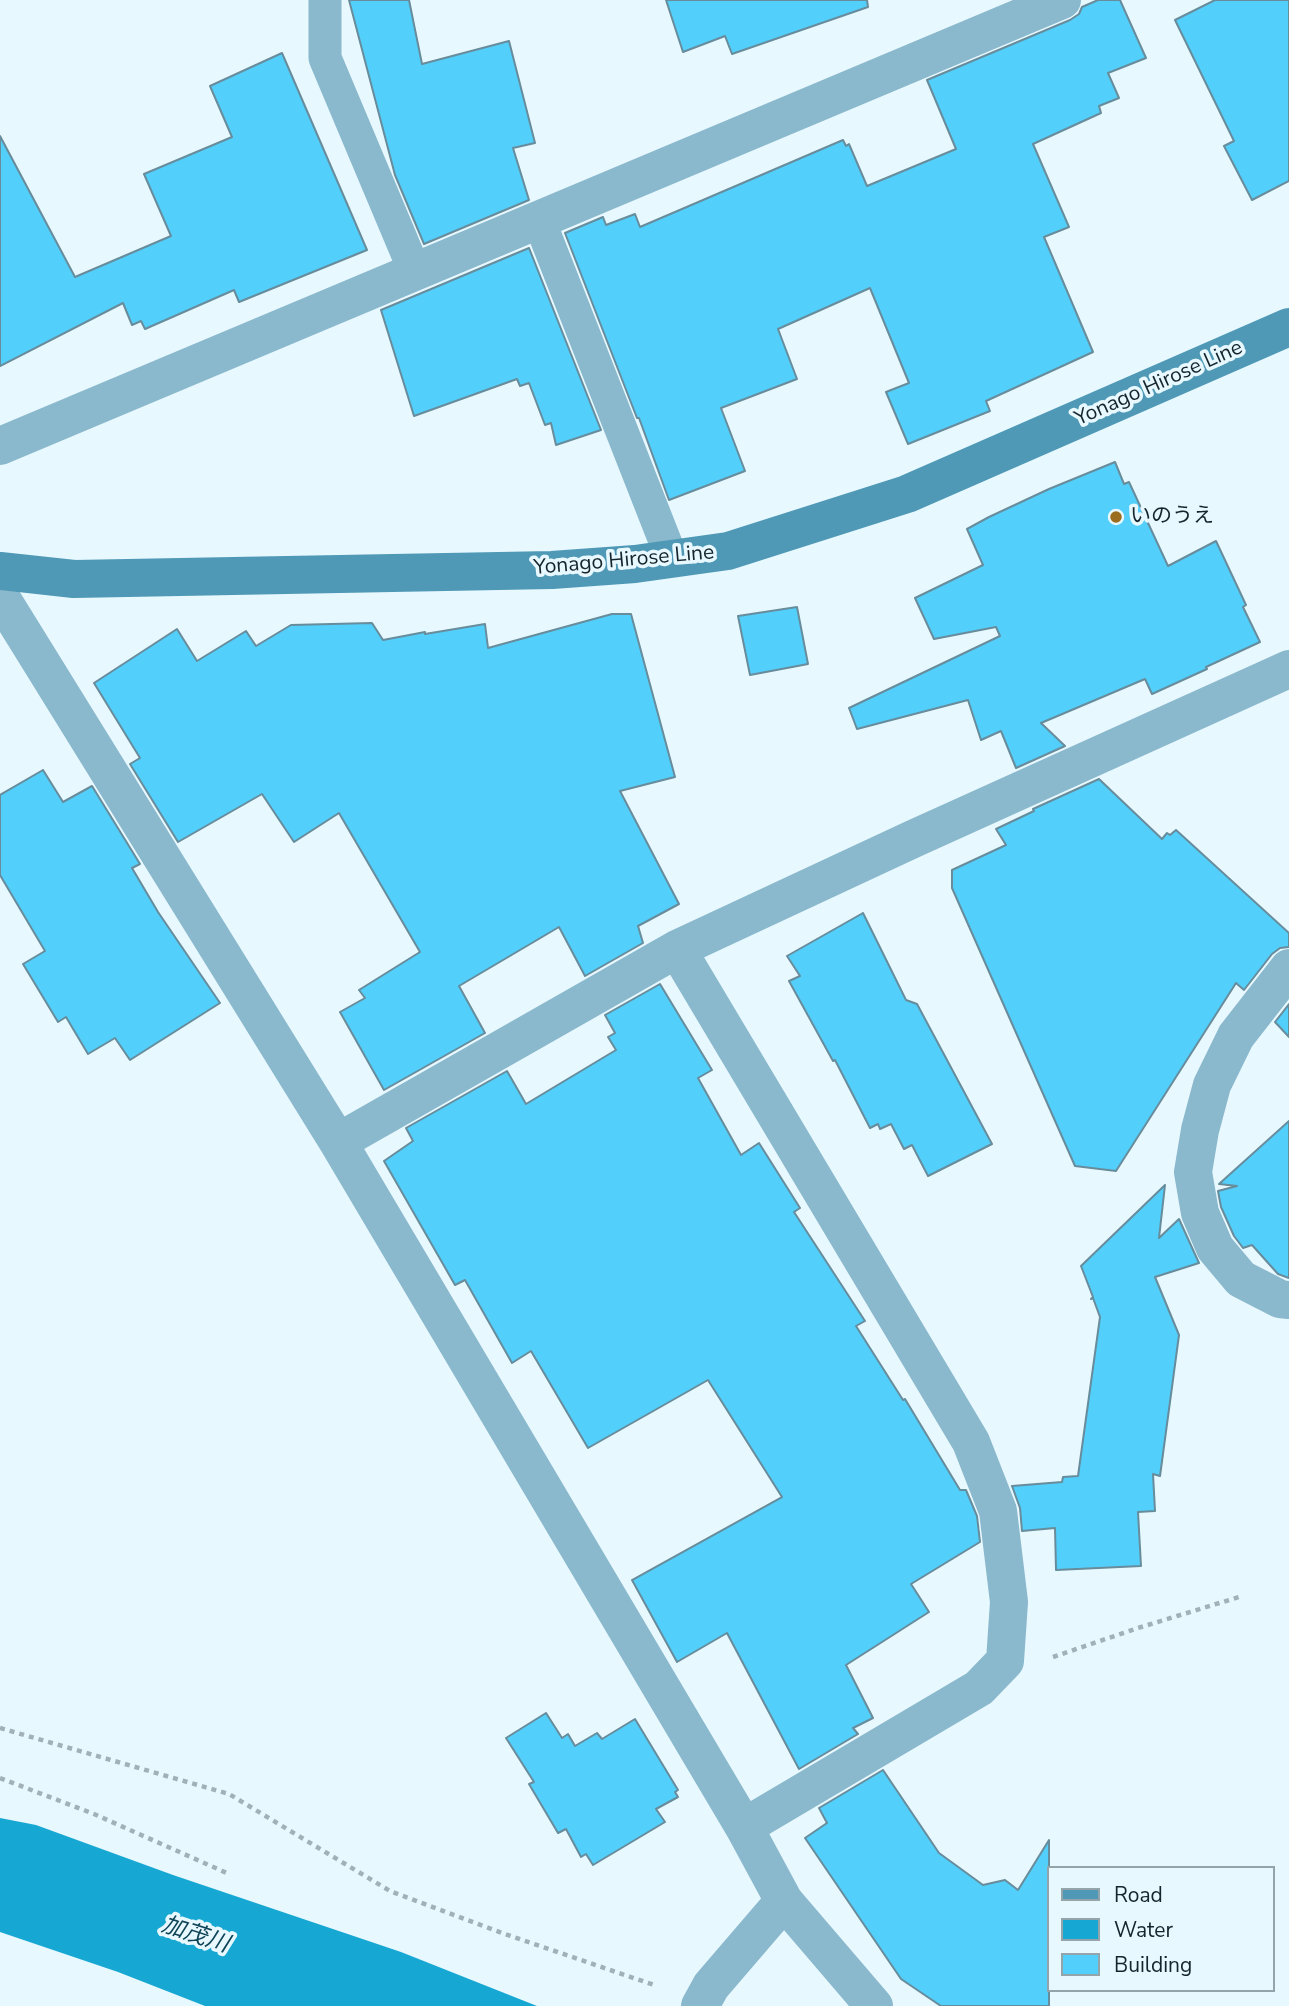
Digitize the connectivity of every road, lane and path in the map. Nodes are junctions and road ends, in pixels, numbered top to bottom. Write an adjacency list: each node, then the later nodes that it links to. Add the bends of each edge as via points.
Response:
1 (325, 0): 4 (lane, via 325,58)
2 (1062, 0): 3 (street)
3 (539, 220): 4 (street); 7 (lane)
4 (415, 272): 6 (street)
5 (1289, 327): 7 (main road, Yonago Hirose Line, via 907,494 727,551)
6 (0, 446)
7 (672, 559): 8 (main road, Yonago Hirose Line, via 552,570 74,579)
8 (0, 571)
9 (0, 596): 13 (street)
10 (1289, 669): 11 (street)
11 (677, 949): 13 (street); 16 (street, via 971,1442 998,1511 1009,1602)
12 (1289, 968): 14 (street, via 1236,1036 1212,1085 1193,1172 1200,1213 1215,1248 1241,1279)
13 (338, 1142): 19 (street)
14 (1289, 1300)
15 (1239, 1598): 16 (path, via 1040,1661)
16 (1005, 1661): 19 (street, via 979,1688)
17 (0, 1728): 22 (path, via 229,1794 390,1891)
18 (0, 1778): 20 (path)
19 (744, 1827): 21 (street)
20 (229, 1874)
21 (784, 1902): 22 (street, via 711,1986); 23 (street)
22 (701, 2004)
23 (874, 2006)

